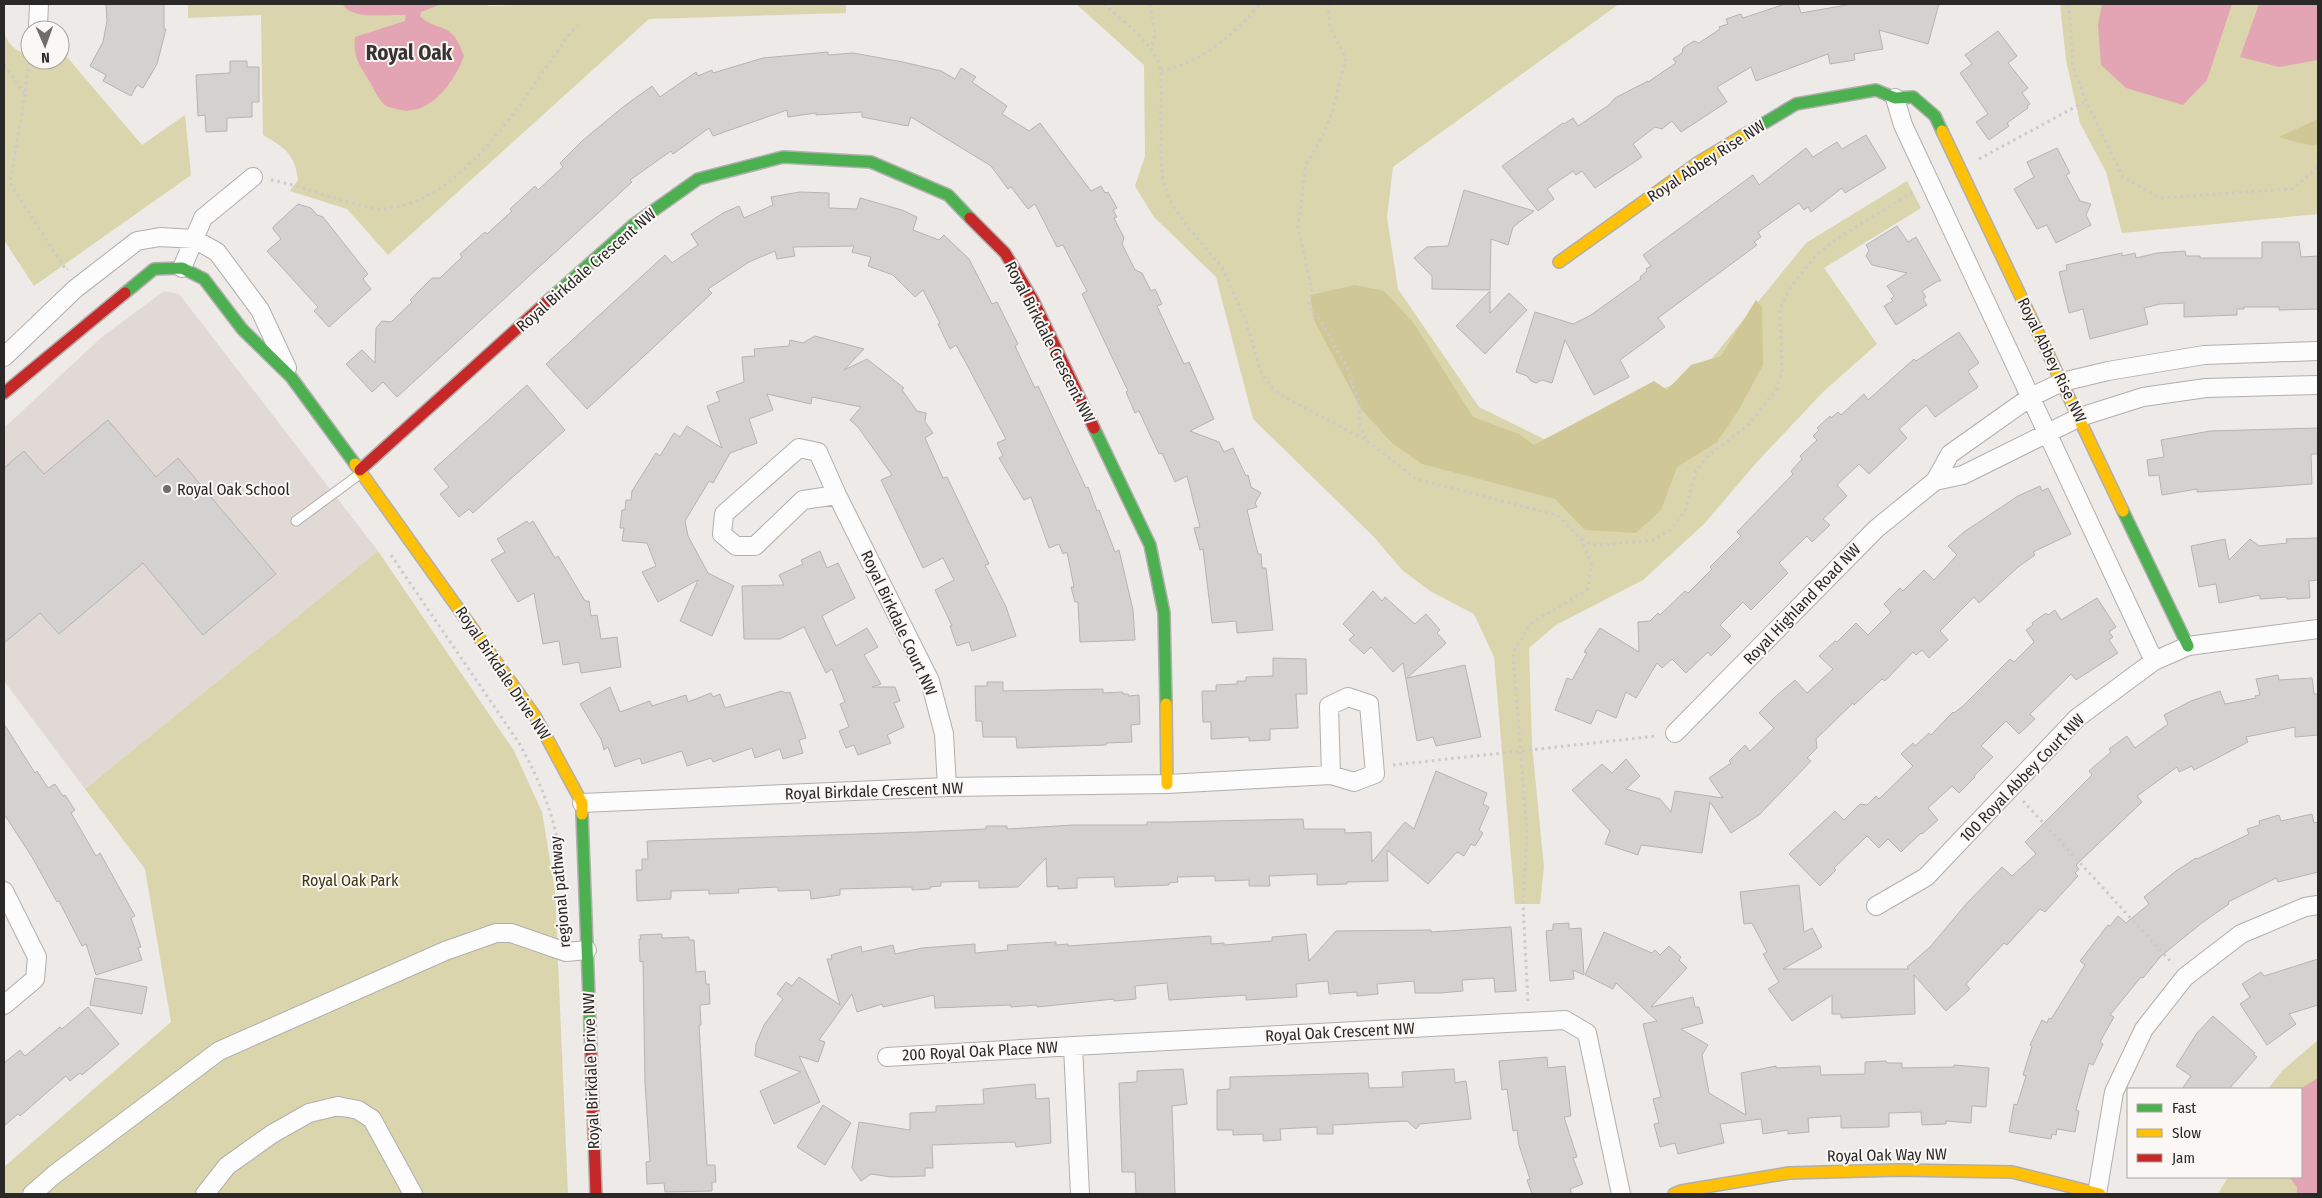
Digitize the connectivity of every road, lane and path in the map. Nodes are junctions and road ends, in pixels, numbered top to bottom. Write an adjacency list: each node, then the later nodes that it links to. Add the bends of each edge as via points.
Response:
1 (39, 4): 7 (street)
2 (1104, 4): 9 (path)
3 (1150, 4): 9 (path, via 1155,35)
4 (1260, 4): 12 (path, via 1243,24 1194,60 1174,69)
5 (1328, 4): 33 (path, via 1330,27 1346,58 1332,112 1306,165 1298,227 1312,291 1308,304 1350,373)
6 (2069, 4): 15 (path, via 2073,67)
7 (38, 20)
8 (578, 26): 18 (path, via 472,162 449,182 415,202 383,209)
9 (1151, 48): 12 (path)
10 (4, 65): 13 (path)
11 (28, 70): 13 (path)
12 (1161, 70): 33 (path, via 1162,181 1177,214 1223,269 1246,322 1261,373 1284,397)
13 (25, 94): 22 (path, via 10,182 66,270)
14 (1895, 98): 17 (street, Royal Abbey Rise NW, via 1913,97 1935,116); 19 (street, via 1903,125); 21 (street, Royal Abbey Rise NW, via 1876,90 1796,104 1699,162)
15 (2086, 101): 16 (path, via 2123,177 2160,198 2292,189); 17 (path)
16 (2318, 167)
17 (1960, 169): 27 (street, Royal Abbey Rise NW)
18 (253, 177): 20 (street, via 203,218)
19 (1931, 183): 30 (street); 38 (path, via 1826,248 1797,279 1780,309 1782,372 1776,390 1748,425 1710,454 1696,471 1686,509 1672,529 1653,540 1602,545)
20 (194, 238): 23 (street); 25 (street, via 160,237 137,241 74,289); 26 (street, Royal Birkdale Drive NW, via 217,252 260,310)
21 (1558, 262)
22 (74, 265)
23 (182, 268): 26 (street, Royal Birkdale Drive NW, via 204,279 242,329); 29 (street, via 154,269)
24 (2318, 351): 27 (street, Royal Highland Road NW, via 2204,355)
25 (4, 357)
26 (291, 378): 34 (street, Royal Birkdale Drive NW)
27 (2062, 382): 30 (street, Royal Highland Road NW); 31 (street, Royal Abbey Rise NW)
28 (2318, 385): 31 (street, Royal Highland Road NW, via 2206,388 2143,397)
29 (4, 393)
30 (2029, 398): 32 (street); 35 (street, Royal Highland Road NW, via 1950,454)
31 (2080, 417): 32 (street, Royal Highland Road NW); 41 (street, Royal Abbey Rise NW)
32 (2047, 433): 35 (street, Royal Highland Road NW, via 1963,475); 42 (street)
33 (1366, 440): 38 (path, via 1416,480 1557,515)
34 (361, 471): 37 (lane); 47 (street, Royal Birkdale Crescent NW, via 633,225 698,179 782,157 871,162 948,195 1005,253 1033,300 1146,536 1164,613); 50 (street, Royal Birkdale Drive NW, via 535,716)
35 (1935, 480): 43 (street, Royal Highland Road NW, via 1876,529)
36 (837, 494): 36 (street, Royal Birkdale Court NW, via 818,452 799,448 724,514 722,534 736,546 755,546 803,500); 48 (street, Royal Birkdale Court NW, via 930,681 944,734)
37 (296, 521)
38 (1581, 539): 44 (path, via 1592,565 1587,590 1530,624 1513,653)
39 (388, 550): 51 (path, regional pathway, via 519,743 552,817)
40 (2318, 629): 41 (street, 100 Royal Abbey Court NW)
41 (2188, 646): 42 (street, 100 Royal Abbey Court NW)
42 (2154, 661): 49 (street, 100 Royal Abbey Court NW, via 2077,718)
43 (1675, 733): 44 (path)
44 (1521, 752): 45 (path); 58 (path, via 1527,833 1522,904)
45 (1374, 766): 46 (street, Royal Birkdale Crescent NW, via 1374,774 1354,782); 46 (street, via 1369,704 1348,697 1330,706)
46 (1332, 775): 47 (street, Royal Birkdale Crescent NW)
47 (1167, 784): 48 (street, Royal Birkdale Crescent NW)
48 (947, 787): 50 (street, Royal Birkdale Crescent NW)
49 (2011, 788): 54 (street, 100 Royal Abbey Court NW, via 1926,876); 56 (path)
50 (582, 803): 55 (street, Royal Birkdale Drive NW)
51 (560, 860)
52 (4, 891): 57 (street, via 37,956 34,979)
53 (2318, 905): 56 (street, via 2305,906 2240,934)
54 (1876, 906)
55 (587, 950): 61 (street, via 566,952 511,933 496,933 445,951 219,1051); 64 (street, Royal Birkdale Drive NW)
56 (2185, 977): 68 (street, via 2144,1029 2114,1092)
57 (4, 1005)
58 (1527, 1022): 59 (street, Royal Oak Crescent NW); 66 (street, Royal Oak Crescent NW, via 1565,1020 1587,1033)
59 (1073, 1046): 60 (street, 200 Royal Oak Place NW); 65 (street)
60 (887, 1056)
61 (32, 1194)
62 (205, 1194): 63 (street, via 227,1166 272,1134 309,1113 338,1106 358,1110 372,1119)
63 (412, 1194)
64 (596, 1194)
65 (1080, 1194)
66 (1621, 1194)
67 (1674, 1194): 68 (street, Royal Oak Way NW, via 1789,1173 1899,1170 2012,1172)
68 (2098, 1194)

